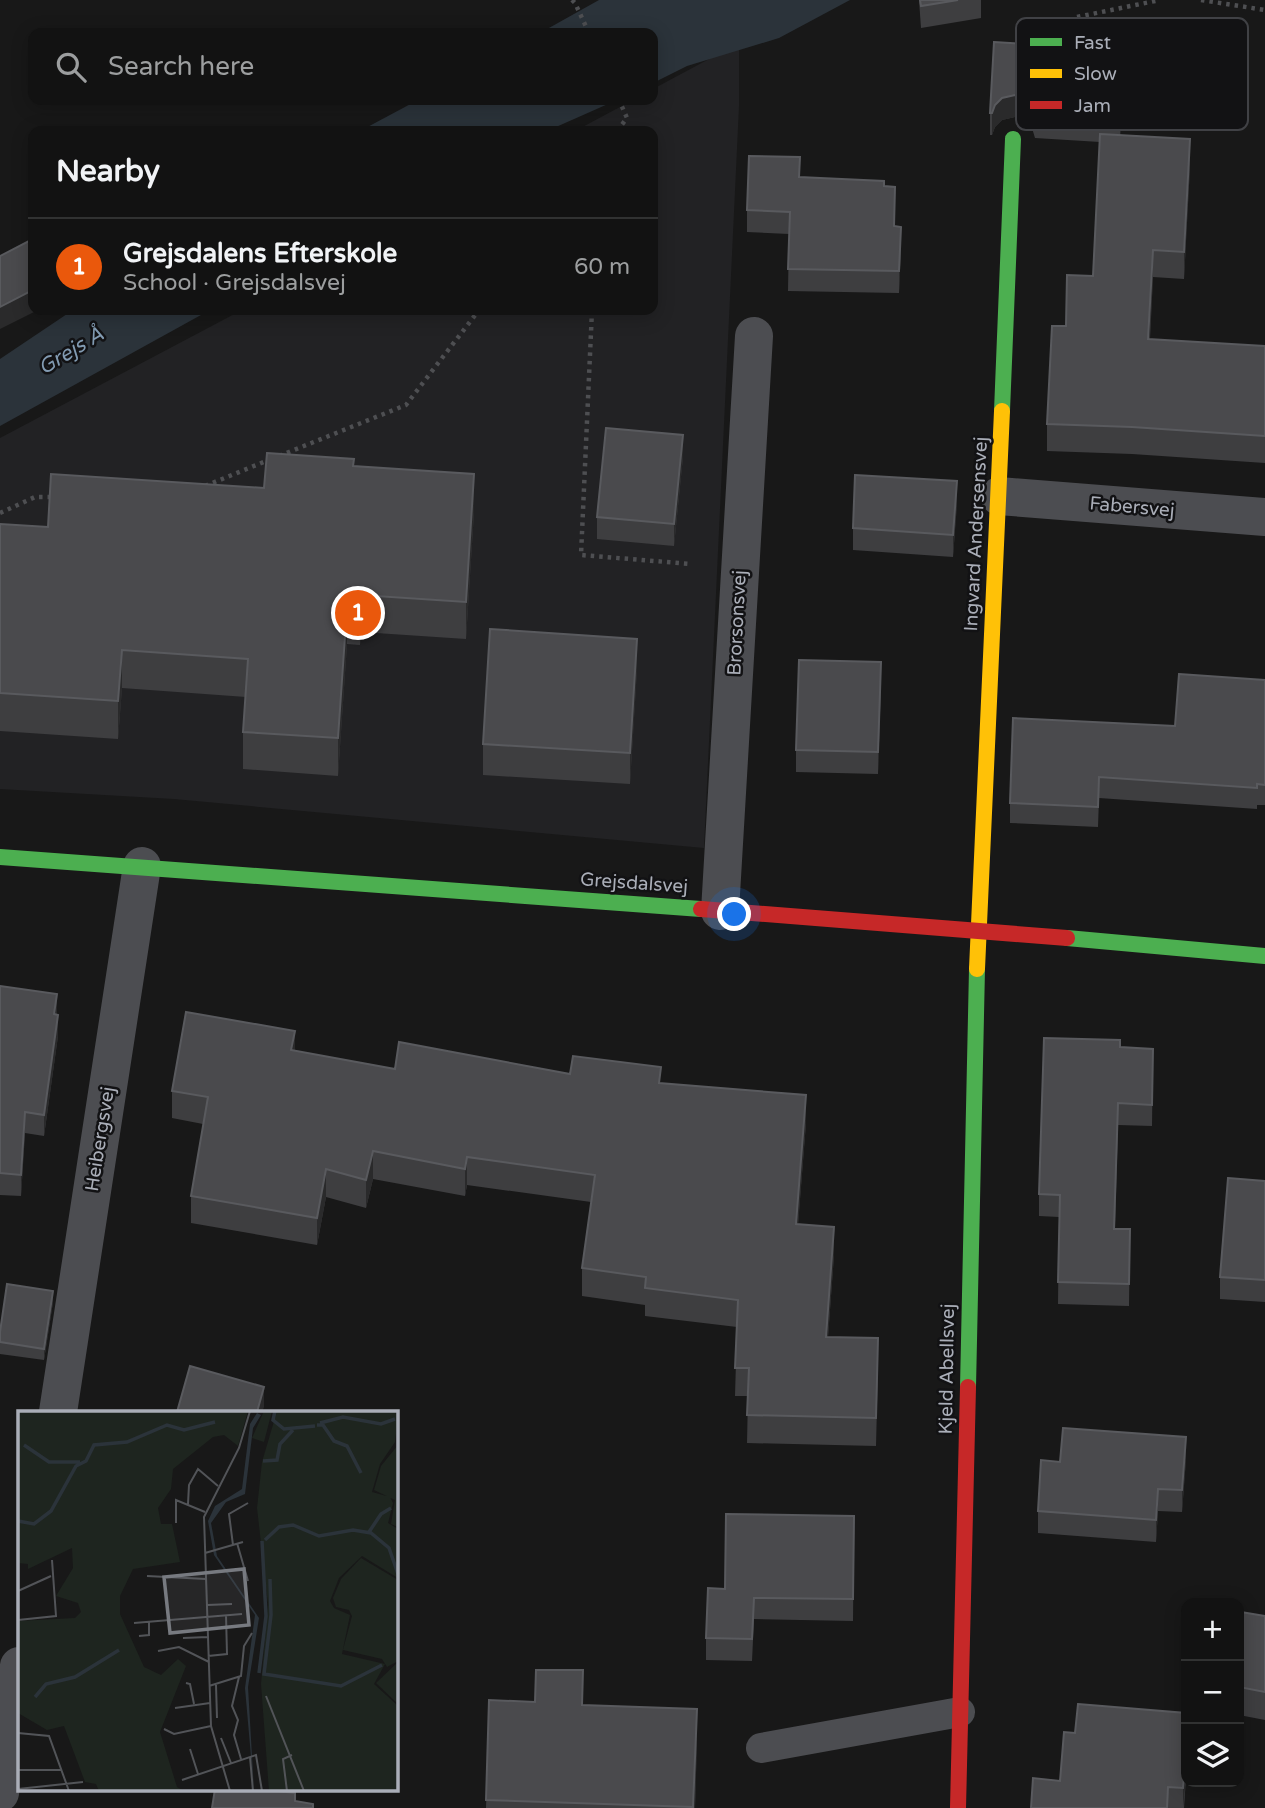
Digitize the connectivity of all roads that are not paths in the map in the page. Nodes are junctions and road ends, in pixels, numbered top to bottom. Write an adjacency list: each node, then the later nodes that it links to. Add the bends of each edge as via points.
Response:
1 (1013, 139): 3 (street, Ingvard Andersensvej)
2 (754, 335): 7 (street, Brorsonsvej)
3 (999, 496): 4 (street, Fabersvej); 8 (street, Ingvard Andersensvej)
4 (1265, 517)
5 (0, 857): 6 (street, Grejsdalsvej)
6 (142, 866): 7 (street, Grejsdalsvej); 10 (street, Heibergsvej)
7 (720, 911): 8 (street, Grejsdalsvej)
8 (978, 930): 9 (street, Grejsdalsvej); 12 (street, Kjeld Abellsvej)
9 (1265, 956)
10 (58, 1411)
11 (18, 1673): 14 (street)
12 (960, 1712): 13 (lane); 15 (street, Kjeld Abellsvej)
13 (761, 1748)
14 (0, 1793)
15 (958, 1808)

